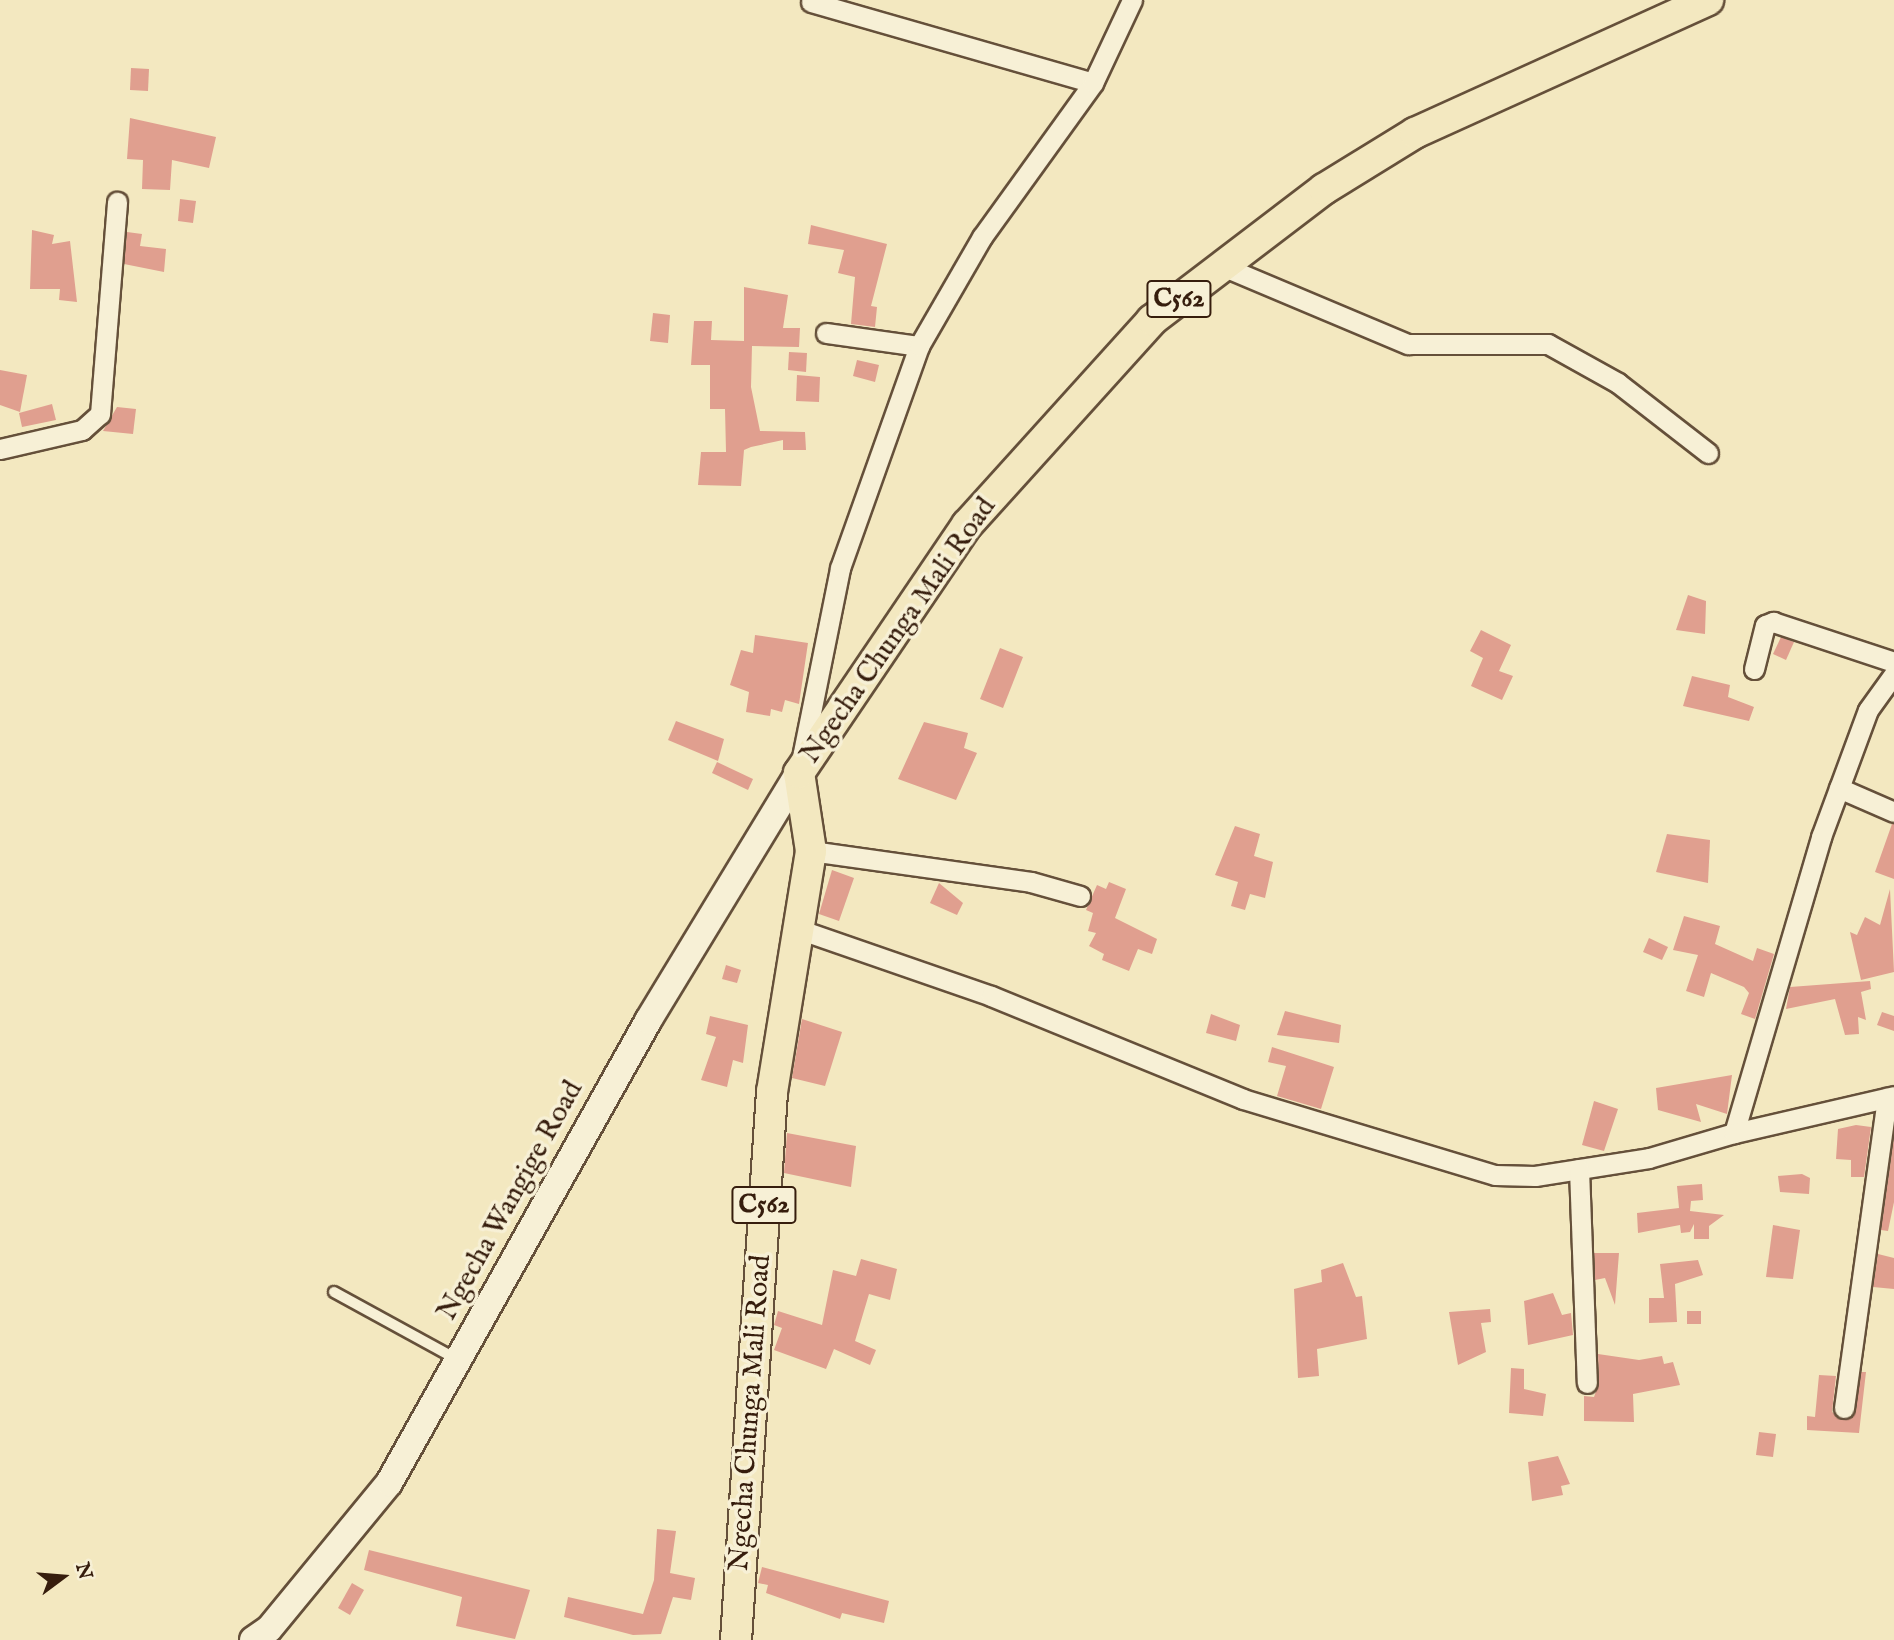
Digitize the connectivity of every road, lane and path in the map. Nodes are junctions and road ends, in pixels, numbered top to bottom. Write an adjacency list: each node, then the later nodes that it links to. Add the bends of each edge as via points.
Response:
1 (1132, 0): 4 (street)
2 (1708, 0): 6 (main road, Ngecha Chunga Mali Road / C562, via 1416,133 1324,189)
3 (811, 2): 4 (street)
4 (1093, 83): 8 (street, via 982,237)
5 (117, 202): 9 (street, via 100,414 82,430)
6 (1222, 267): 10 (street, via 1408,344 1548,344 1618,383); 14 (main road, Ngecha Chunga Mali Road / C562, via 1152,320 967,525)
7 (826, 332): 8 (street)
8 (919, 346): 14 (street, via 840,568)
9 (0, 449)
10 (1708, 453)
11 (1894, 662): 12 (street, via 1773,622 1765,625)
12 (1754, 669)
13 (1894, 674): 15 (street, via 1868,710)
14 (799, 773): 17 (main road, Ngecha Chunga Mali Road / C562); 24 (street, Ngecha Wangige Road, via 648,1021)
15 (1839, 788): 16 (street); 21 (street)
16 (1894, 812)
17 (811, 851): 18 (street, via 1031,882); 19 (main road, Ngecha Chunga Mali Road / C562)
18 (1080, 896)
19 (798, 929): 22 (street, via 992,996 1243,1099 1495,1175); 28 (main road, Ngecha Chunga Mali Road / C562, via 772,1092)
20 (1891, 1097): 21 (street); 26 (street)
21 (1734, 1133): 22 (street, via 1649,1158)
22 (1579, 1169): 25 (street)
23 (334, 1292): 24 (lane)
24 (458, 1360): 27 (street, Ngecha Wangige Road, via 389,1483 269,1629)
25 (1587, 1382)
26 (1844, 1408)
27 (253, 1640)
28 (736, 1640)

